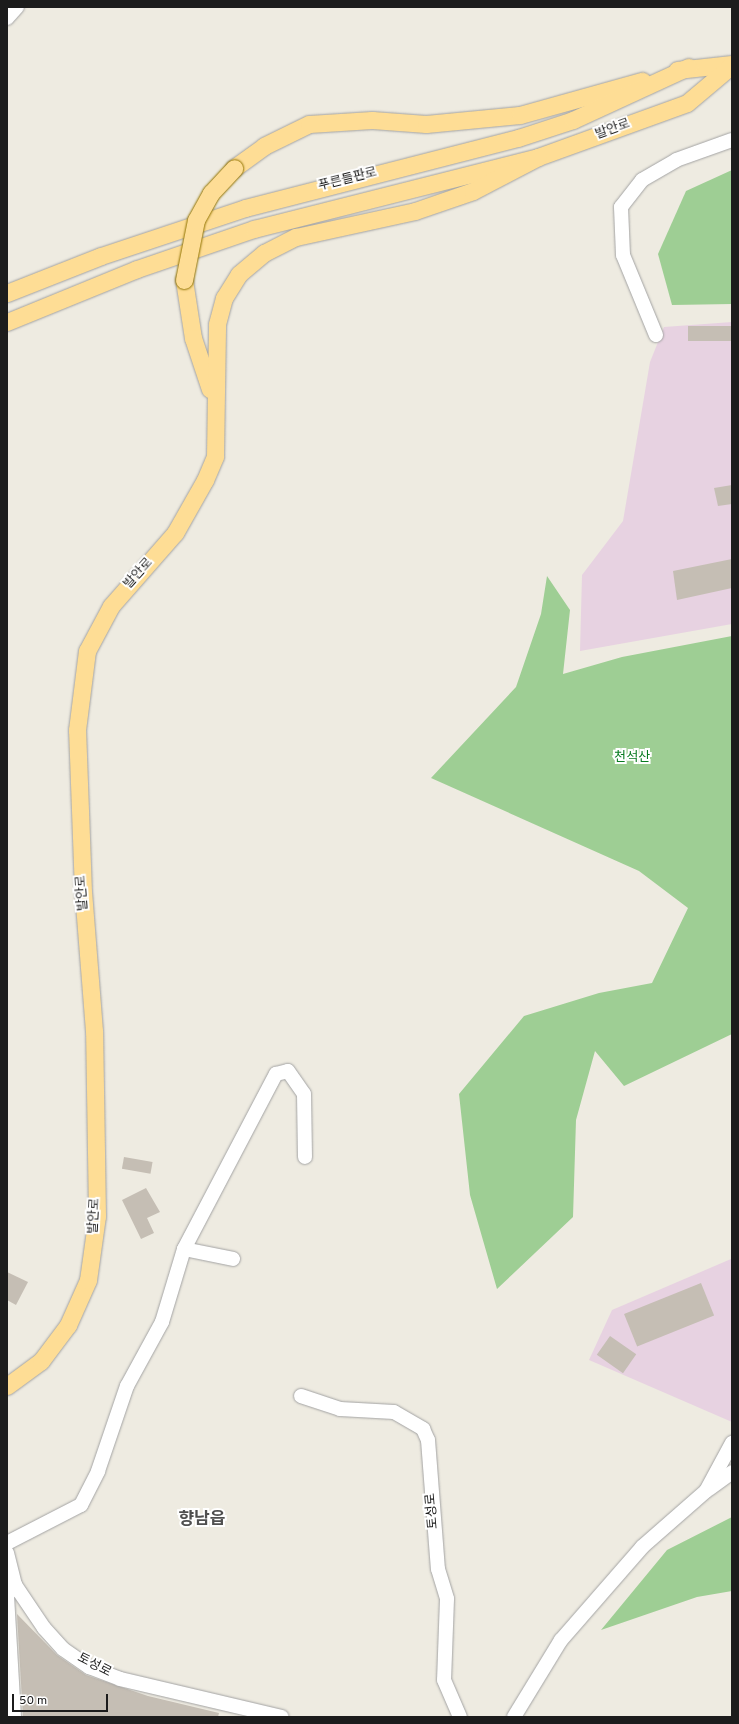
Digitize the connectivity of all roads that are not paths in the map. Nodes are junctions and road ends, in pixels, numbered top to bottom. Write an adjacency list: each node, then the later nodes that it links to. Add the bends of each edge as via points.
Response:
1 (17, 7): 2 (street)
2 (7, 18)
3 (732, 65): 4 (main road); 6 (main road, 발안로, via 687,103)
4 (688, 67): 7 (main road, 푸른들판로, via 573,120 518,138 245,208 101,256); 10 (main road, bridge, via 520,115 426,124 372,120 309,124 264,146 234,168 211,193 196,220 184,280 193,338)
5 (732, 140): 9 (street, via 676,160 642,180 621,207 623,255)
6 (538, 157): 8 (main road, 푸른들판로, via 254,229 138,269); 10 (main road, 발안로, via 473,191 415,211 296,238 264,253 239,274 224,298 217,324)
7 (7, 293)
8 (7, 322)
9 (656, 335)
10 (216, 409): 14 (main road, 발안로, via 215,456 193,505 175,533 111,606 87,651 77,738 83,892 94,1031 96,1216 88,1280 68,1325 41,1361)
11 (305, 1157): 12 (street, via 304,1094 288,1071 276,1074)
12 (184, 1249): 13 (street); 19 (street, via 162,1322 127,1386 98,1472 81,1505)
13 (233, 1259)
14 (7, 1386)
15 (301, 1396): 24 (street, 토성로, via 340,1409 394,1412 423,1429 428,1440 438,1569 447,1599 444,1680)
16 (732, 1443): 18 (street)
17 (732, 1472): 18 (street)
18 (706, 1491): 25 (street, via 642,1547 561,1640)
19 (7, 1543)
20 (7, 1553): 21 (street, 토성로)
21 (15, 1585): 22 (street, via 7,1595); 23 (street, 토성로, via 63,1649 89,1667 120,1679)
22 (14, 1717)
23 (282, 1717)
24 (460, 1717)
25 (514, 1717)

